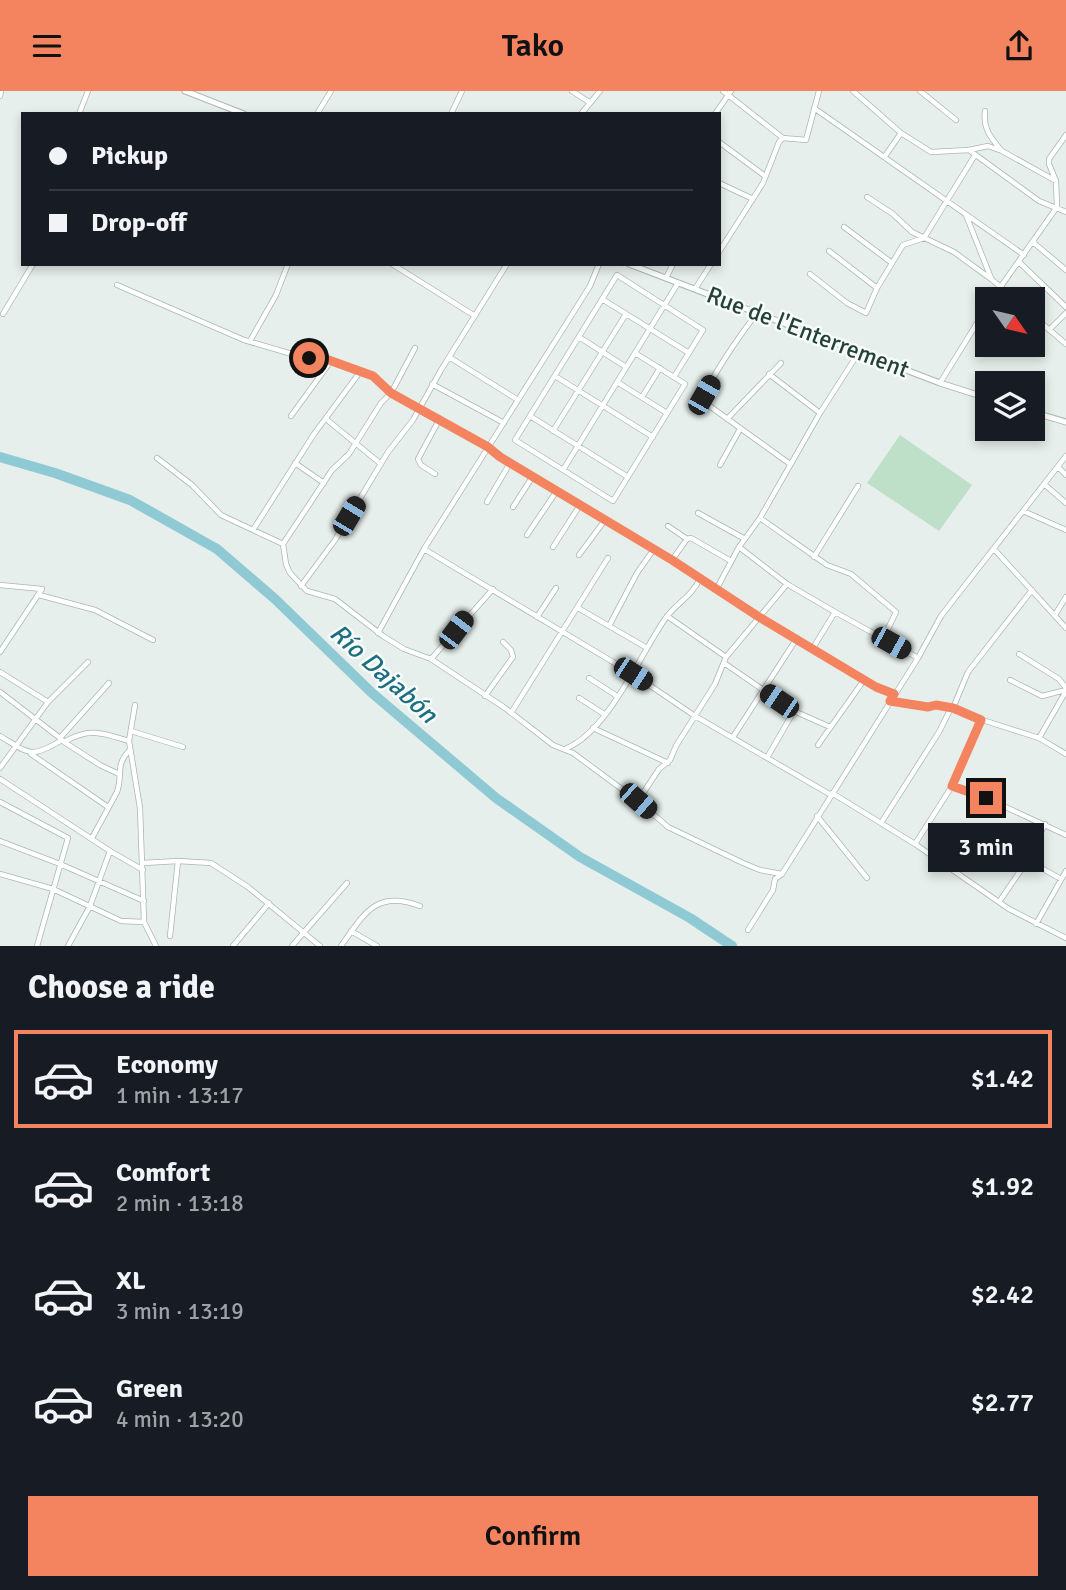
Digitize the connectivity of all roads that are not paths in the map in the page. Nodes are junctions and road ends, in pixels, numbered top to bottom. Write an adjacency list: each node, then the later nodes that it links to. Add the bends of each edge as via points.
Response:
1 (88, 91): 15 (street)
2 (185, 91): 16 (street)
3 (331, 91): 17 (street)
4 (462, 91): 18 (street)
5 (572, 91): 12 (street)
6 (600, 91): 12 (street)
7 (723, 91): 11 (street)
8 (819, 91): 13 (street)
9 (853, 91): 22 (street)
10 (920, 91): 21 (street)
11 (729, 93): 20 (street); 24 (street)
12 (589, 102): 19 (street)
13 (814, 108): 24 (street, via 806,140); 29 (street)
14 (985, 111): 27 (street, via 984,125)
15 (80, 112)
16 (239, 112)
17 (318, 112)
18 (452, 112)
19 (582, 112)
20 (716, 112)
21 (956, 120)
22 (901, 133): 26 (street, via 931,152); 29 (street)
23 (1066, 135): 31 (street, via 1049,159)
24 (783, 138): 30 (street)
25 (721, 143): 30 (street)
26 (969, 150): 27 (street, via 988,146); 28 (street)
27 (1002, 151): 31 (street)
28 (975, 155): 35 (street); 36 (street, via 1031,196)
29 (885, 156): 35 (street)
30 (765, 176): 34 (street)
31 (1056, 181): 36 (street)
32 (721, 184): 34 (street)
33 (867, 197): 40 (street)
34 (753, 199): 42 (street)
35 (947, 201): 38 (street); 40 (street)
36 (1058, 207): 37 (street); 41 (street)
37 (1066, 212)
38 (965, 214): 44 (street); 58 (street)
39 (844, 227): 46 (street)
40 (925, 238): 46 (street, via 903,245); 58 (street)
41 (1034, 243): 44 (street); 55 (street)
42 (721, 249)
43 (828, 251): 62 (street)
44 (1024, 255): 45 (street)
45 (1019, 262): 61 (street); 66 (street)
46 (892, 263): 62 (street)
47 (32, 266): 69 (street)
48 (287, 266): 77 (street)
49 (395, 266): 71 (street)
50 (507, 266): 71 (street)
51 (598, 266): 100 (street)
52 (634, 266): 57 (street, Rue de l'Enterrement)
53 (672, 266): 57 (street)
54 (710, 266): 63 (street)
55 (1066, 270)
56 (810, 274): 62 (street, via 866,313)
57 (666, 278): 59 (street, Rue de l'Enterrement)
58 (991, 279): 61 (street)
59 (678, 283): 63 (street, Rue de l'Enterrement); 65 (street)
60 (117, 285): 77 (street)
61 (1000, 286)
62 (877, 288)
63 (695, 289): 67 (street, Rue de l'Enterrement)
64 (602, 299): 65 (street, via 617,275); 70 (street); 76 (street)
65 (664, 305): 74 (street); 83 (street, via 703,330)
66 (1066, 307)
67 (757, 313): 81 (street, Rue de l'Enterrement); 109 (street, via 704,395 704,402)
68 (1066, 313): 75 (street)
69 (3, 314)
70 (625, 314): 74 (street); 80 (street)
71 (475, 316): 84 (street)
72 (975, 326): 94 (street)
73 (1045, 326): 75 (street)
74 (649, 329): 82 (street); 83 (street)
75 (1049, 330): 78 (street)
76 (579, 337): 80 (street); 91 (street)
77 (250, 341): 85 (street)
78 (1066, 344)
79 (415, 348): 97 (street)
80 (602, 352): 87 (street); 96 (street)
81 (859, 352): 94 (street, Rue de l'Enterrement); 104 (street)
82 (635, 353): 87 (street); 88 (street)
83 (689, 353): 92 (street)
84 (449, 357): 95 (street); 100 (street)
85 (331, 361): 89 (street); 105 (street)
86 (781, 363): 90 (street)
87 (626, 367): 93 (street)
88 (660, 368): 92 (street); 99 (street)
89 (360, 372): 97 (street, via 373,376); 108 (street)
90 (769, 374): 104 (street); 109 (street)
91 (555, 376): 96 (street); 106 (street)
92 (674, 377): 103 (street, via 685,384)
93 (617, 382): 99 (street); 101 (street)
94 (940, 383): 98 (street, Rue de l'Enterrement)
95 (432, 384): 102 (street); 112 (street)
96 (578, 391): 101 (street); 114 (street)
97 (391, 393): 102 (street); 116 (street)
98 (975, 394)
99 (642, 397): 103 (street)
100 (518, 400): 112 (street)
101 (602, 406): 115 (street); 117 (street)
102 (419, 410): 110 (street); 123 (street)
103 (667, 413): 115 (street)
104 (820, 413): 124 (street)
105 (290, 416)
106 (530, 416): 114 (street); 127 (street, via 515,440)
107 (1045, 416): 111 (street)
108 (326, 419): 116 (street); 121 (street)
109 (727, 419): 113 (street)
110 (439, 420): 118 (street); 128 (street, via 418,459)
111 (1066, 422)
112 (503, 423): 118 (street)
113 (740, 429): 124 (street); 125 (street)
114 (553, 431): 117 (street)
115 (653, 437): 131 (street)
116 (355, 444): 123 (street); 132 (street)
117 (577, 446): 127 (street); 131 (street)
118 (488, 447): 122 (street); 153 (street)
119 (1066, 456): 126 (street)
120 (158, 458): 145 (street, via 221,515)
121 (295, 463): 132 (street); 145 (street)
122 (510, 463): 130 (street); 136 (street)
123 (381, 464): 164 (street)
124 (790, 464): 142 (street)
125 (720, 465)
126 (1058, 467): 129 (street); 133 (street)
127 (562, 470): 131 (street, via 613,501)
128 (435, 474)
129 (1066, 475)
130 (533, 476): 135 (street); 139 (street)
131 (628, 477)
132 (324, 482): 150 (street)
133 (1044, 484): 137 (street); 140 (street)
134 (858, 486): 157 (street)
135 (556, 492): 138 (street); 147 (street)
136 (487, 502)
137 (1066, 503)
138 (580, 505): 143 (street); 151 (street)
139 (513, 507)
140 (1023, 511): 146 (street); 155 (street)
141 (698, 513): 149 (street)
142 (760, 518): 149 (street); 157 (street)
143 (605, 520): 154 (street); 156 (street)
144 (668, 526): 148 (street)
145 (253, 530): 150 (street)
146 (1066, 530)
147 (527, 535)
148 (687, 539): 159 (street); 160 (street)
149 (745, 539): 152 (street)
150 (283, 544): 164 (street, via 286,564)
151 (553, 547)
152 (739, 547): 160 (street); 162 (street)
153 (424, 549): 167 (street); 179 (street)
154 (654, 549): 159 (street); 177 (street)
155 (994, 549): 168 (street); 189 (street, via 941,615)
156 (579, 555)
157 (814, 557): 184 (street, via 850,574 896,611 886,632)
158 (608, 558): 171 (street)
159 (672, 560): 161 (street)
160 (731, 561): 166 (street)
161 (700, 577): 166 (street); 174 (street, via 689,596)
162 (787, 583): 172 (street); 176 (street)
163 (0, 585): 169 (street, via 40,588)
164 (301, 586): 179 (street, via 340,602)
165 (556, 588): 175 (street)
166 (716, 588): 176 (street)
167 (493, 589): 175 (street); 190 (street)
168 (1032, 590): 173 (street); 209 (street, via 968,672)
169 (39, 595): 182 (street, via 95,610); 187 (street)
170 (1066, 597): 173 (street)
171 (578, 608): 177 (street); 180 (street)
172 (835, 612): 184 (street); 186 (street)
173 (1055, 615): 178 (street)
174 (667, 616): 185 (street); 191 (street)
175 (537, 617): 180 (street)
176 (759, 617): 181 (street); 191 (street)
177 (609, 626): 185 (street)
178 (1066, 628)
179 (378, 633): 190 (street)
180 (563, 633): 194 (street); 211 (street)
181 (797, 638): 186 (street); 199 (street)
182 (153, 640)
183 (503, 642): 203 (street, via 513,657)
184 (891, 643): 189 (street)
185 (647, 648): 194 (street)
186 (813, 648): 196 (street)
187 (0, 652)
188 (1019, 655): 200 (street, via 1059,678)
189 (918, 658): 202 (street)
190 (431, 659): 203 (street)
191 (725, 660): 199 (street); 213 (street)
192 (88, 662): 207 (street)
193 (0, 671): 207 (street)
194 (633, 674): 204 (street); 213 (street)
195 (589, 678): 204 (street)
196 (864, 680): 202 (street); 216 (street)
197 (1010, 680): 200 (street, via 1042,696)
198 (109, 683): 222 (street)
199 (764, 690): 210 (street); 220 (street)
200 (1066, 690): 221 (street)
201 (0, 692): 214 (street)
202 (894, 694): 206 (street)
203 (485, 696): 211 (street)
204 (617, 696): 212 (street)
205 (579, 698): 212 (street)
206 (890, 701): 209 (street); 237 (street)
207 (48, 702): 214 (street)
208 (135, 705): 218 (street)
209 (952, 708): 215 (street); 242 (street)
210 (794, 711): 216 (street); 231 (street)
211 (511, 713): 227 (street, via 553,745)
212 (604, 713): 217 (street)
213 (695, 716): 220 (street); 232 (street)
214 (35, 718): 222 (street); 224 (street)
215 (981, 720): 221 (street); 236 (street)
216 (830, 727): 225 (street)
217 (593, 728): 227 (street); 232 (street)
218 (131, 731): 223 (street); 226 (street)
219 (0, 736): 224 (street)
220 (733, 737): 231 (street)
221 (1039, 737): 230 (street)
222 (62, 740): 223 (street, via 90,731); 229 (street); 234 (street)
223 (129, 741): 228 (street)
224 (16, 745): 229 (street); 233 (street)
225 (818, 745)
226 (183, 747)
227 (566, 749): 238 (street)
228 (130, 750): 234 (street, via 119,764); 251 (street)
229 (30, 753): 240 (street)
230 (1066, 754)
231 (768, 756): 237 (street)
232 (668, 763): 238 (street)
233 (0, 768)
234 (119, 774): 240 (street, via 120,784)
235 (0, 779): 245 (street)
236 (952, 786): 243 (street); 247 (street)
237 (832, 794): 241 (street); 242 (street)
238 (638, 801): 256 (street, via 668,827 709,849)
239 (0, 802): 252 (street, via 67,836)
240 (108, 807): 245 (street)
241 (817, 816): 256 (street); 257 (street)
242 (881, 823): 247 (street)
243 (1045, 824): 244 (street); 249 (street)
244 (1066, 835)
245 (92, 838): 248 (street)
246 (0, 841): 252 (street)
247 (915, 844): 263 (street)
248 (110, 851): 253 (street); 259 (street)
249 (1027, 860): 258 (street); 263 (street)
250 (178, 861): 251 (street); 264 (street, via 211,863); 272 (street)
251 (144, 863): 253 (street)
252 (60, 864): 259 (street); 261 (street)
253 (143, 870): 262 (street)
254 (1066, 871): 258 (street)
255 (0, 874): 261 (street)
256 (782, 874): 269 (street)
257 (867, 878)
258 (1061, 880): 268 (street)
259 (99, 882): 262 (street); 265 (street)
260 (347, 883): 271 (street)
261 (53, 889): 265 (street); 274 (street)
262 (144, 901): 267 (street)
263 (999, 902): 268 (street)
264 (269, 903): 271 (street); 277 (street)
265 (90, 906): 267 (street, via 121,921); 275 (street)
266 (420, 907): 270 (street, via 406,901 376,904)
267 (144, 922): 276 (street)
268 (1036, 923): 273 (street)
269 (748, 930)
270 (351, 931): 280 (street); 281 (street)
271 (304, 932): 278 (street); 279 (street)
272 (170, 936)
273 (1066, 938)
274 (37, 946)
275 (68, 946)
276 (156, 946)
277 (233, 946)
278 (292, 946)
279 (320, 946)
280 (341, 946)
281 (377, 946)

